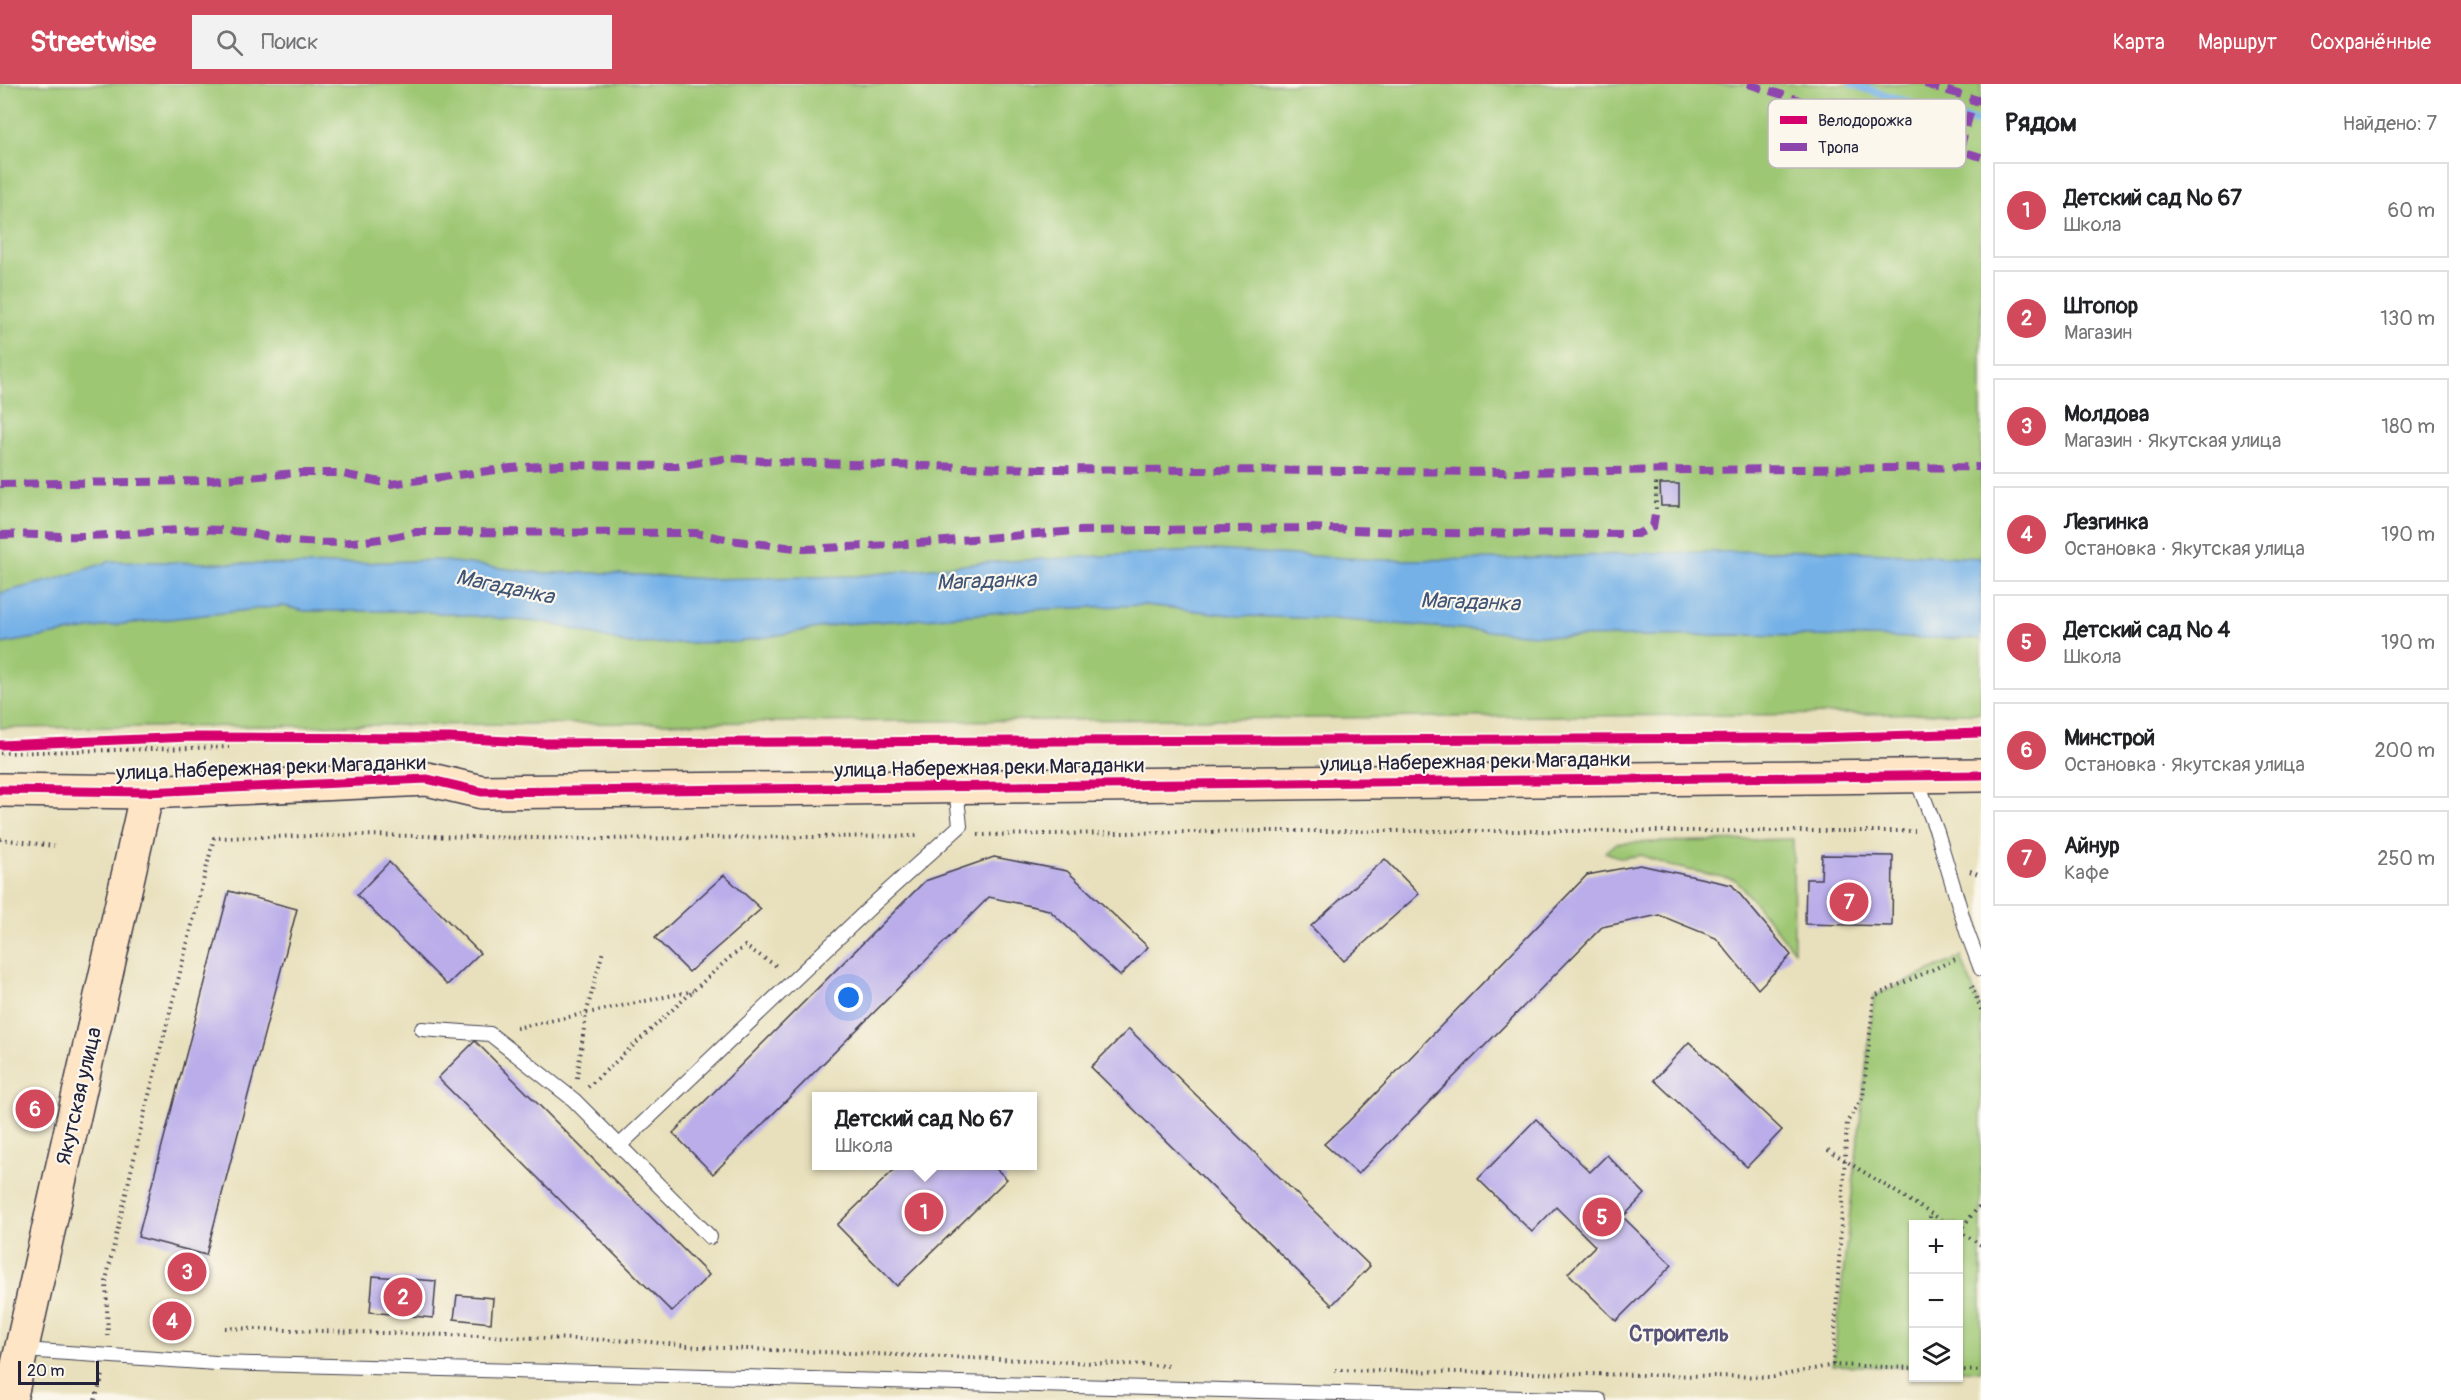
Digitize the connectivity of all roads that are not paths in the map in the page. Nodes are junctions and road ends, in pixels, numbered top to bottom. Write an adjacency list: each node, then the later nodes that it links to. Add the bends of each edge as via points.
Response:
1 (1914, 775): 2 (street, улица Набережная реки Магаданки); 3 (street, улица Набережная реки Магаданки); 6 (lane, via 1937,832)
2 (1981, 775)
3 (956, 787): 5 (street, улица Набережная реки Магаданки, via 482,792 427,779); 8 (lane, via 960,826)
4 (0, 790): 5 (street, улица Набережная реки Магаданки)
5 (147, 792): 10 (street, Якутская улица)
6 (1981, 969)
7 (422, 1029): 8 (lane, via 490,1034 574,1100)
8 (620, 1146): 9 (lane)
9 (710, 1237)
10 (22, 1350): 11 (street, Якутская улица); 12 (lane, via 216,1363)
11 (10, 1400)
12 (1599, 1400)

